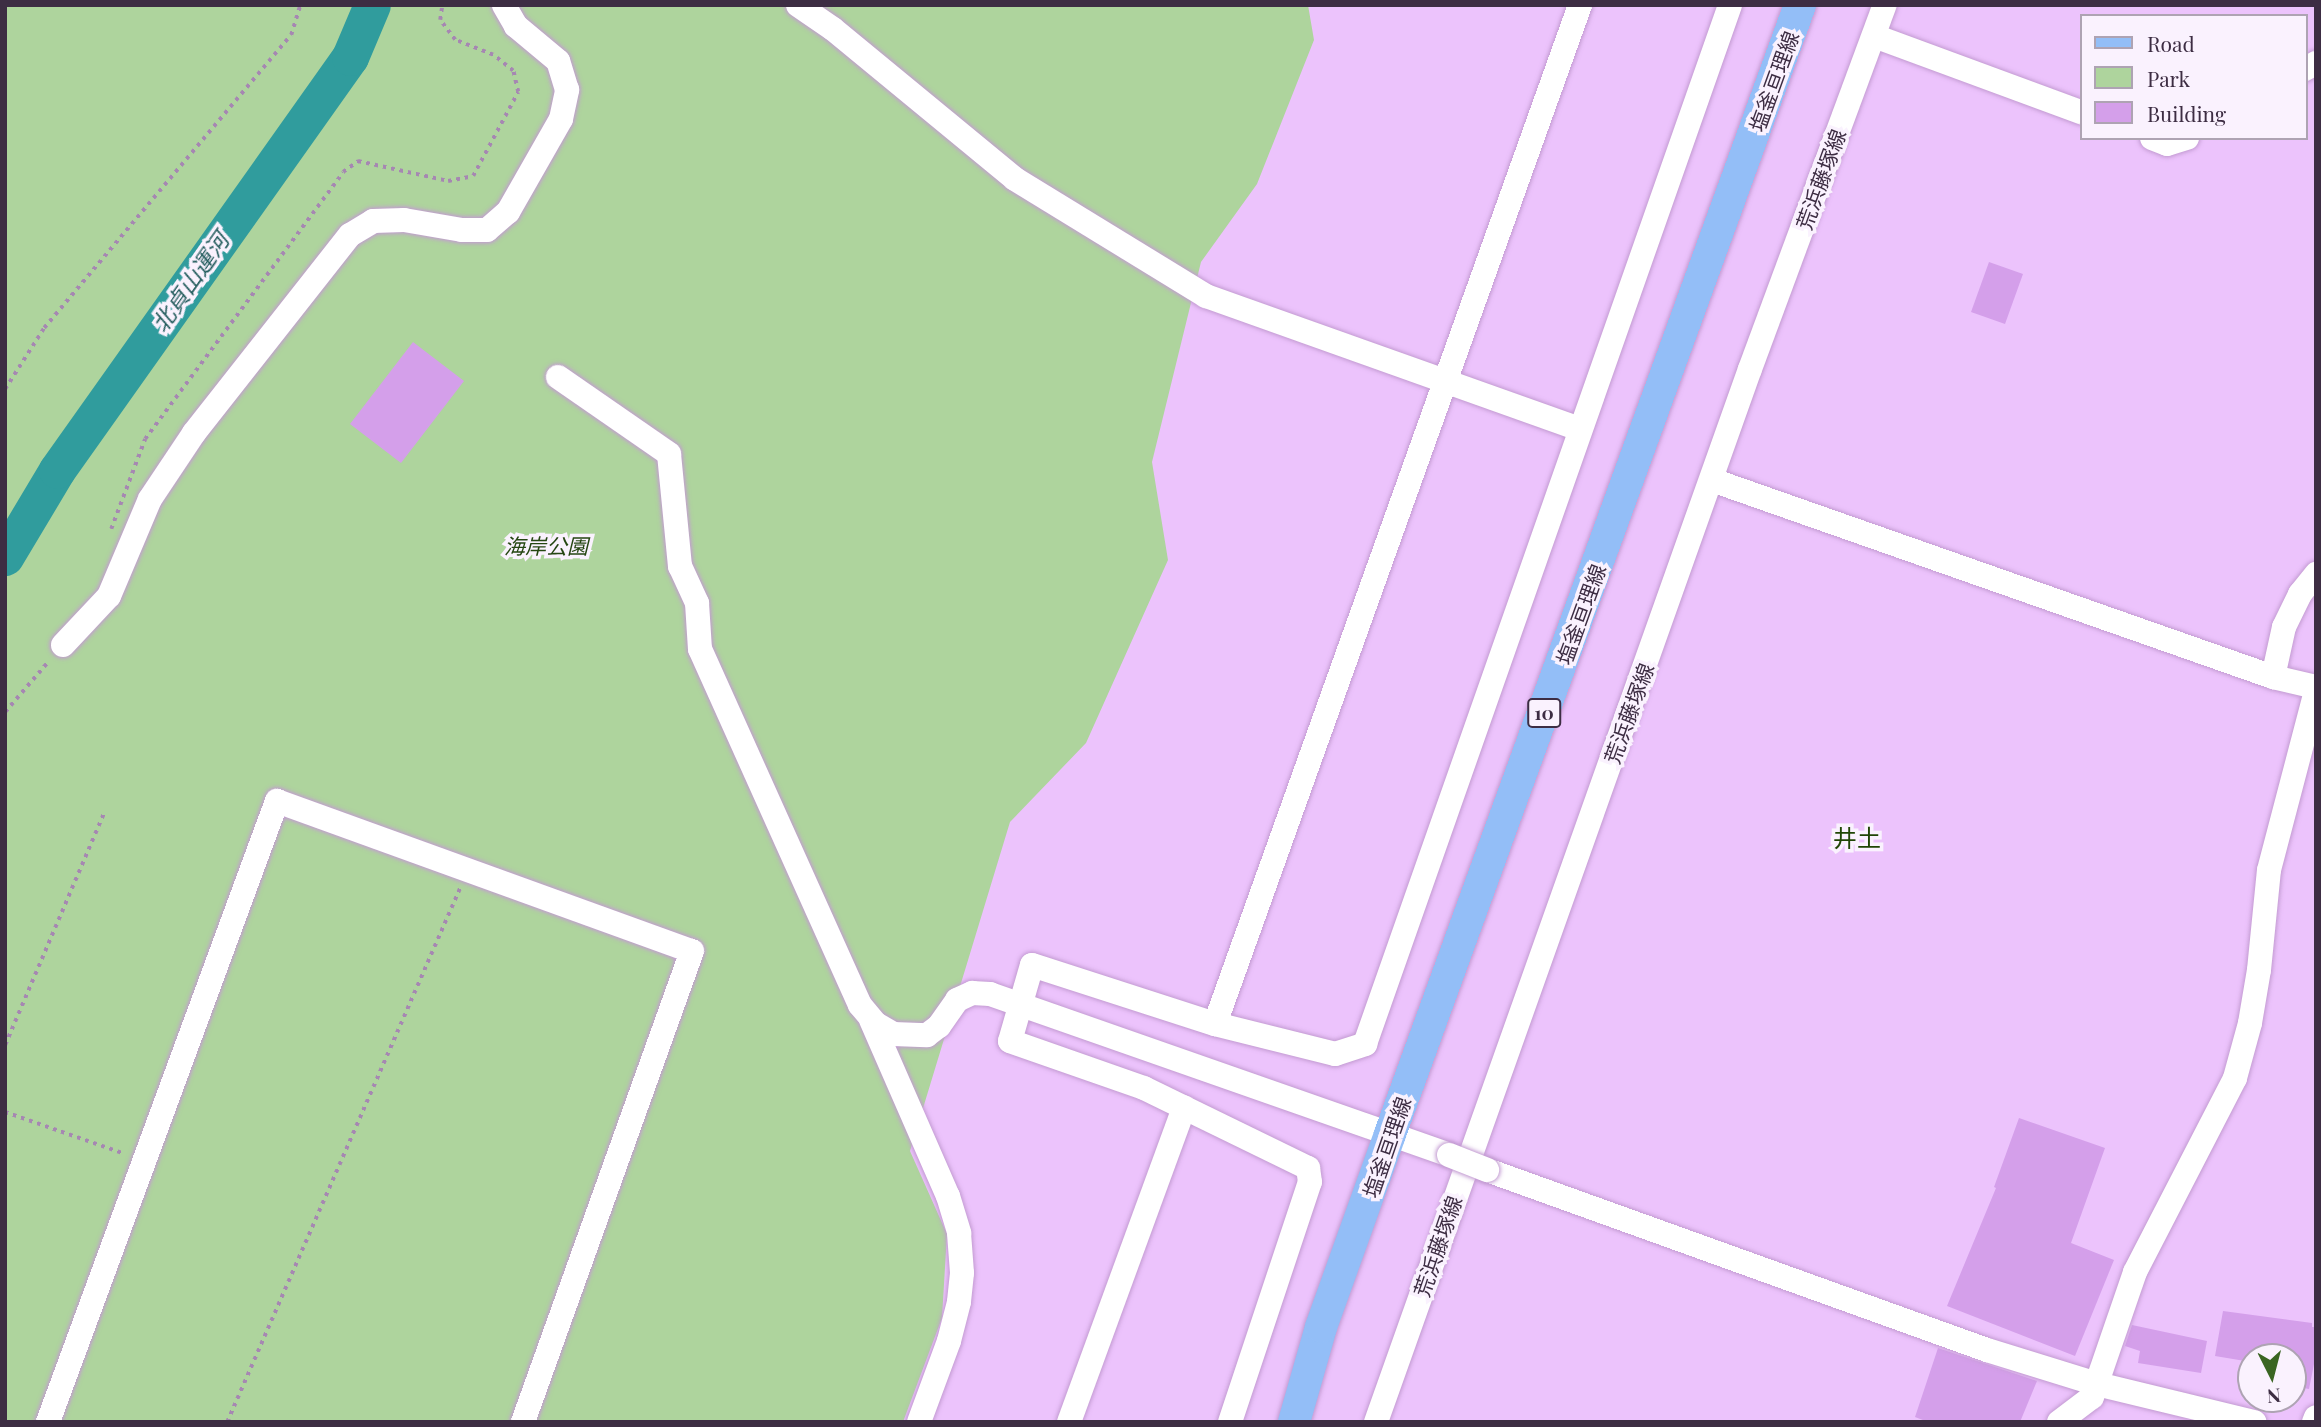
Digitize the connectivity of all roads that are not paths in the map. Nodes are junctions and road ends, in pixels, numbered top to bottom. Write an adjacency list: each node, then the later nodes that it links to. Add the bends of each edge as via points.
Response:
1 (504, 5): 16 (street, via 516,26 558,61 567,90 561,119 509,212 487,230 373,220 350,234 194,433 150,499 109,596)
2 (798, 5): 12 (street, via 1015,179 1206,296)
3 (1580, 5): 12 (street)
4 (1730, 5): 13 (street)
5 (1800, 5): 23 (main road, 塩釜亘理線 / 10)
6 (1885, 5): 7 (street, 荒浜藤塚線)
7 (1874, 36): 8 (street); 14 (street, 荒浜藤塚線)
8 (2080, 112)
9 (2157, 140): 10 (street, via 2167,144)
10 (2180, 140)
11 (558, 377): 20 (street, via 669,454 680,566 697,603 700,649 860,1005)
12 (1445, 382): 13 (street); 21 (street)
13 (1579, 429): 21 (street, via 1365,1044 1335,1054)
14 (1712, 480): 17 (street); 31 (street, 荒浜藤塚線)
15 (2316, 574): 17 (street, via 2284,627)
16 (63, 645)
17 (2273, 677): 18 (street)
18 (2316, 689): 24 (street, via 2269,870 2257,983 2235,1079 2135,1272)
19 (1020, 1004): 20 (street, via 990,993 972,993 957,1000 927,1035 911,1037 893,1034); 21 (street, via 1032,965); 22 (street, via 1010,1041 1144,1088); 23 (street)
20 (869, 1015): 27 (street, via 948,1196 959,1233 959,1302)
21 (1215, 1024)
22 (1184, 1107): 28 (street); 29 (street, via 1302,1162 1310,1176)
23 (1390, 1134): 24 (street, bridge, via 1975,1346); 30 (main road, 塩釜亘理線 / 10, via 1321,1327)
24 (2097, 1384): 32 (street, via 2092,1397); 33 (street)
25 (48, 1422): 26 (street, via 277,801 692,951)
26 (523, 1422)
27 (919, 1422)
28 (1069, 1422)
29 (1230, 1422)
30 (1294, 1422)
31 (1376, 1422)
32 (2059, 1422)
33 (2254, 1422)

